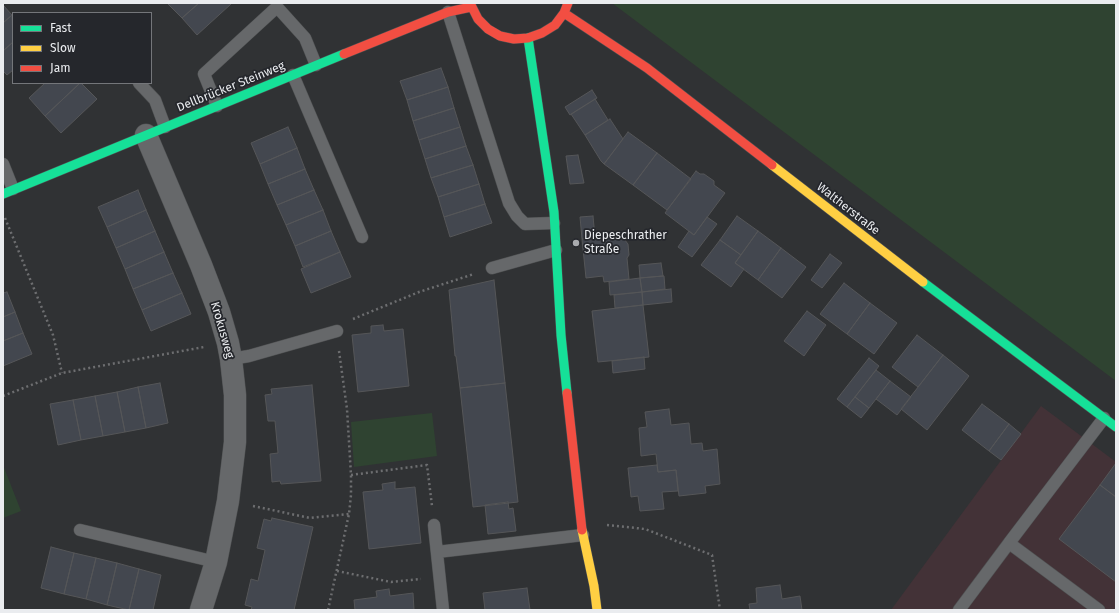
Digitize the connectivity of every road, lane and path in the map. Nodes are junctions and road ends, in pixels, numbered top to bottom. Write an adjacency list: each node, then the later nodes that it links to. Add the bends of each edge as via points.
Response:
1 (568, 3): 4 (street)
2 (470, 5): 3 (street, Dellbrücker Steinweg); 5 (street, via 478,19 500,36)
3 (448, 12): 6 (street, Dellbrücker Steinweg); 15 (lane, via 509,203 525,224)
4 (564, 13): 5 (street, via 555,25); 23 (street, Waltherstraße, via 647,68 891,258)
5 (528, 38): 15 (street)
6 (316, 66): 7 (street, Dellbrücker Steinweg); 9 (lane, via 305,38 277,7 204,74)
7 (293, 75): 9 (street, Dellbrücker Steinweg); 16 (lane)
8 (140, 84): 10 (lane, via 155,100)
9 (217, 106): 10 (street, Dellbrücker Steinweg)
10 (165, 126): 11 (street, Dellbrücker Steinweg)
11 (146, 135): 13 (street, Dellbrücker Steinweg); 20 (street, Krokusweg, via 201,265 219,312)
12 (3, 164): 13 (lane)
13 (8, 192)
14 (3, 212): 21 (path, via 53,335)
15 (554, 223): 17 (street)
16 (362, 237)
17 (556, 250): 18 (lane); 30 (street, via 561,336)
18 (492, 268): 19 (path, via 418,292 345,323)
19 (337, 331): 20 (lane, via 249,356); 25 (path, via 347,409)
20 (230, 351): 21 (path); 26 (street, Krokusweg, via 235,395 235,442)
21 (62, 374): 22 (path)
22 (3, 396)
23 (1104, 418): 24 (street, Waltherstraße); 31 (lane)
24 (1116, 427)
25 (351, 475): 27 (path); 28 (path, via 427,465)
26 (228, 500): 27 (path, via 310,518); 33 (street, Krokusweg)
27 (349, 514): 34 (path)
28 (434, 525): 32 (lane)
29 (80, 530): 33 (lane)
30 (583, 532): 32 (lane); 39 (street); 40 (path, via 610,525 646,529 712,555)
31 (1009, 543): 41 (lane); 42 (lane)
32 (437, 552): 35 (lane)
33 (216, 562): 36 (street, Krokusweg)
34 (337, 571): 35 (path, via 390,582); 37 (path)
35 (440, 577): 38 (lane)
36 (201, 610)
37 (328, 610)
38 (443, 610)
39 (597, 610)
40 (720, 610)
41 (959, 610)
42 (1099, 610)

